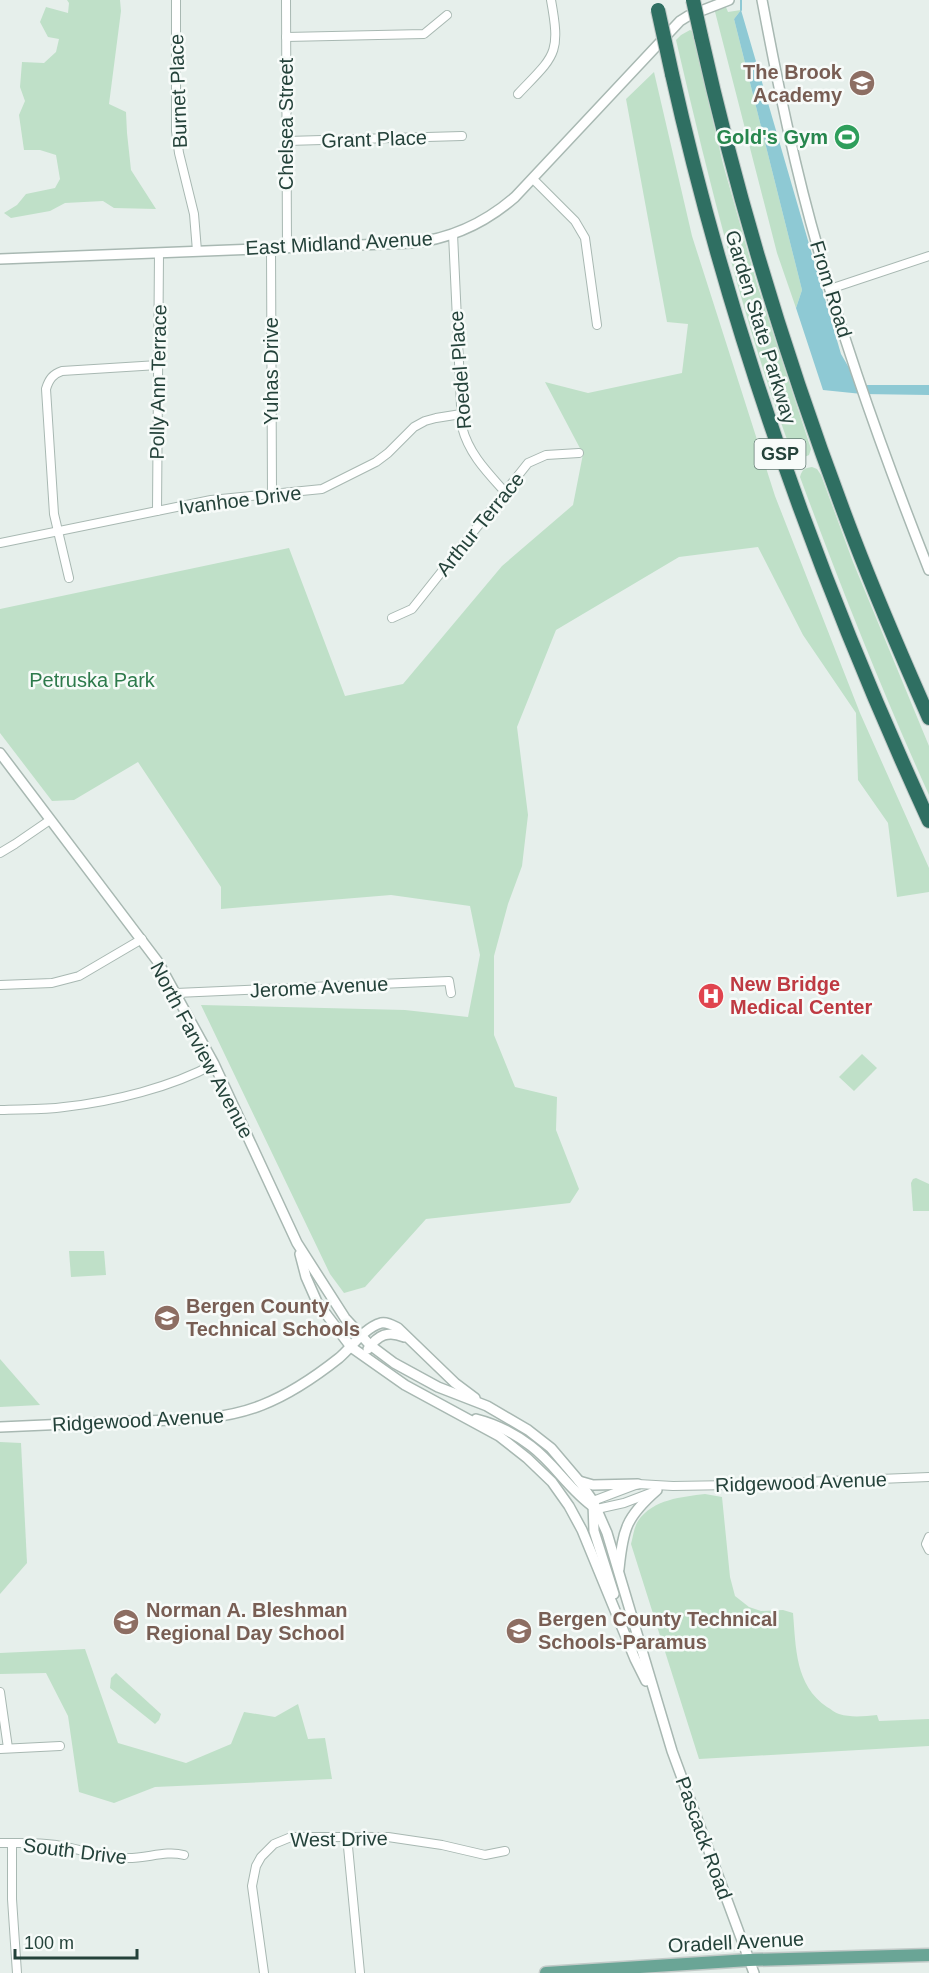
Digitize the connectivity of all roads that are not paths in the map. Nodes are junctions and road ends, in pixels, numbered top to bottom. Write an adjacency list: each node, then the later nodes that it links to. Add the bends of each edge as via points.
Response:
1 (176, 0): 17 (street, Burnet Place, via 176,131 194,214)
2 (286, 0): 9 (street, Chelsea Street)
3 (550, 0): 10 (street, via 555,49 547,64)
4 (693, 0): 34 (highway, Garden State Parkway / GSP, bridge, via 734,169 808,413 862,560)
5 (728, 0): 13 (street, East Midland Avenue, via 680,21)
6 (762, 0): 21 (street, From Road, via 792,150)
7 (657, 5): 37 (highway, Garden State Parkway / GSP, bridge, via 694,170 785,469 848,636)
8 (447, 15): 9 (street, via 424,34)
9 (286, 38): 12 (street, Chelsea Street)
10 (518, 94)
11 (462, 136): 12 (street, Grant Place)
12 (287, 141): 16 (street, Chelsea Street)
13 (533, 179): 14 (street, East Midland Avenue, via 501,208); 22 (street, via 585,238)
14 (453, 234): 16 (street, East Midland Avenue, via 411,243); 24 (street, Roedel Place)
15 (271, 248): 16 (street, East Midland Avenue); 17 (street, East Midland Avenue); 27 (street, Yuhas Drive)
16 (287, 248)
17 (197, 251): 18 (street, East Midland Avenue)
18 (159, 253): 20 (street, East Midland Avenue); 23 (street, Polly Ann Terrace)
19 (929, 256): 21 (street)
20 (0, 259)
21 (830, 289): 31 (street, From Road)
22 (597, 325)
23 (158, 365): 28 (street, Polly Ann Terrace); 29 (street, via 62,371 48,382)
24 (460, 414): 26 (street, Roedel Place, via 470,449); 27 (street, Ivanhoe Drive, via 419,424 376,462 332,485)
25 (579, 453): 26 (street, Arthur Terrace, via 546,455 530,461)
26 (505, 492): 33 (street, Arthur Terrace, via 412,609)
27 (272, 494): 28 (street, Ivanhoe Drive)
28 (157, 511): 29 (street, Ivanhoe Drive)
29 (57, 532): 30 (street, Ivanhoe Drive); 32 (street)
30 (0, 543)
31 (929, 570)
32 (69, 578)
33 (392, 618)
34 (929, 718)
35 (0, 753): 36 (street, North Farview Avenue)
36 (50, 820): 38 (street); 39 (street, North Farview Avenue)
37 (929, 821)
38 (0, 853)
39 (142, 939): 40 (street, via 80,976 52,983); 41 (street, North Farview Avenue)
40 (0, 986)
41 (176, 993): 42 (street, Jerome Avenue, via 449,981); 43 (street, North Farview Avenue)
42 (451, 993)
43 (214, 1064): 44 (street, via 176,1081 114,1098 64,1107); 45 (street, North Farview Avenue)
44 (0, 1110)
45 (297, 1243): 46 (street, North Farview Avenue, via 333,1302); 49 (street, North Farview Avenue, via 317,1302)
46 (360, 1336): 47 (street, via 380,1323 388,1323); 48 (street, North Farview Avenue); 49 (street, Ridgewood Avenue)
47 (409, 1339): 48 (street, via 385,1333); 51 (street, via 455,1383)
48 (370, 1346): 50 (street); 51 (street, North Farview Avenue, via 438,1387)
49 (351, 1347): 50 (street, North Farview Avenue); 53 (street, Ridgewood Avenue, via 304,1384 241,1413 185,1420)
50 (363, 1356): 52 (street, North Farview Avenue, via 405,1385)
51 (487, 1406): 55 (street, North Farview Avenue, via 551,1448)
52 (458, 1413): 59 (street, via 490,1423 532,1446 567,1484); 63 (street, North Farview Avenue, via 499,1436 552,1482 582,1530)
53 (0, 1427)
54 (929, 1477): 57 (street, Ridgewood Avenue)
55 (579, 1481): 56 (street, via 592,1485); 59 (street, North Farview Avenue)
56 (638, 1484): 57 (street, Ridgewood Avenue); 59 (street, Ridgewood Avenue)
57 (673, 1486): 58 (street, Ridgewood Avenue)
58 (657, 1490): 59 (street, Ridgewood Avenue, via 624,1503); 62 (street, via 627,1523)
59 (594, 1505): 62 (street, North Farview Avenue, via 607,1533); 63 (street, via 594,1531)
60 (929, 1537): 61 (street)
61 (929, 1550)
62 (619, 1577): 65 (street, North Farview Avenue)
63 (635, 1659): 65 (street, North Farview Avenue)
64 (0, 1692): 67 (street)
65 (657, 1702): 74 (street, Pascack Road)
66 (60, 1746): 67 (street)
67 (4, 1748)
68 (347, 1836): 71 (street, West Drive, via 415,1840 485,1855); 77 (street, West Drive, via 291,1837 274,1844 261,1857 252,1886); 78 (street)
69 (12, 1843): 70 (street, South Drive); 72 (street, South Drive, via 55,1845 107,1857); 76 (street)
70 (0, 1844)
71 (505, 1851)
72 (184, 1854)
73 (929, 1955): 74 (main road, Oradell Avenue)
74 (749, 1960): 75 (main road, Oradell Avenue); 80 (street, Pascack Road)
75 (645, 1970): 79 (main road, Oradell Avenue)
76 (17, 1973)
77 (264, 1973)
78 (360, 1973)
79 (546, 1973)
80 (754, 1973)

